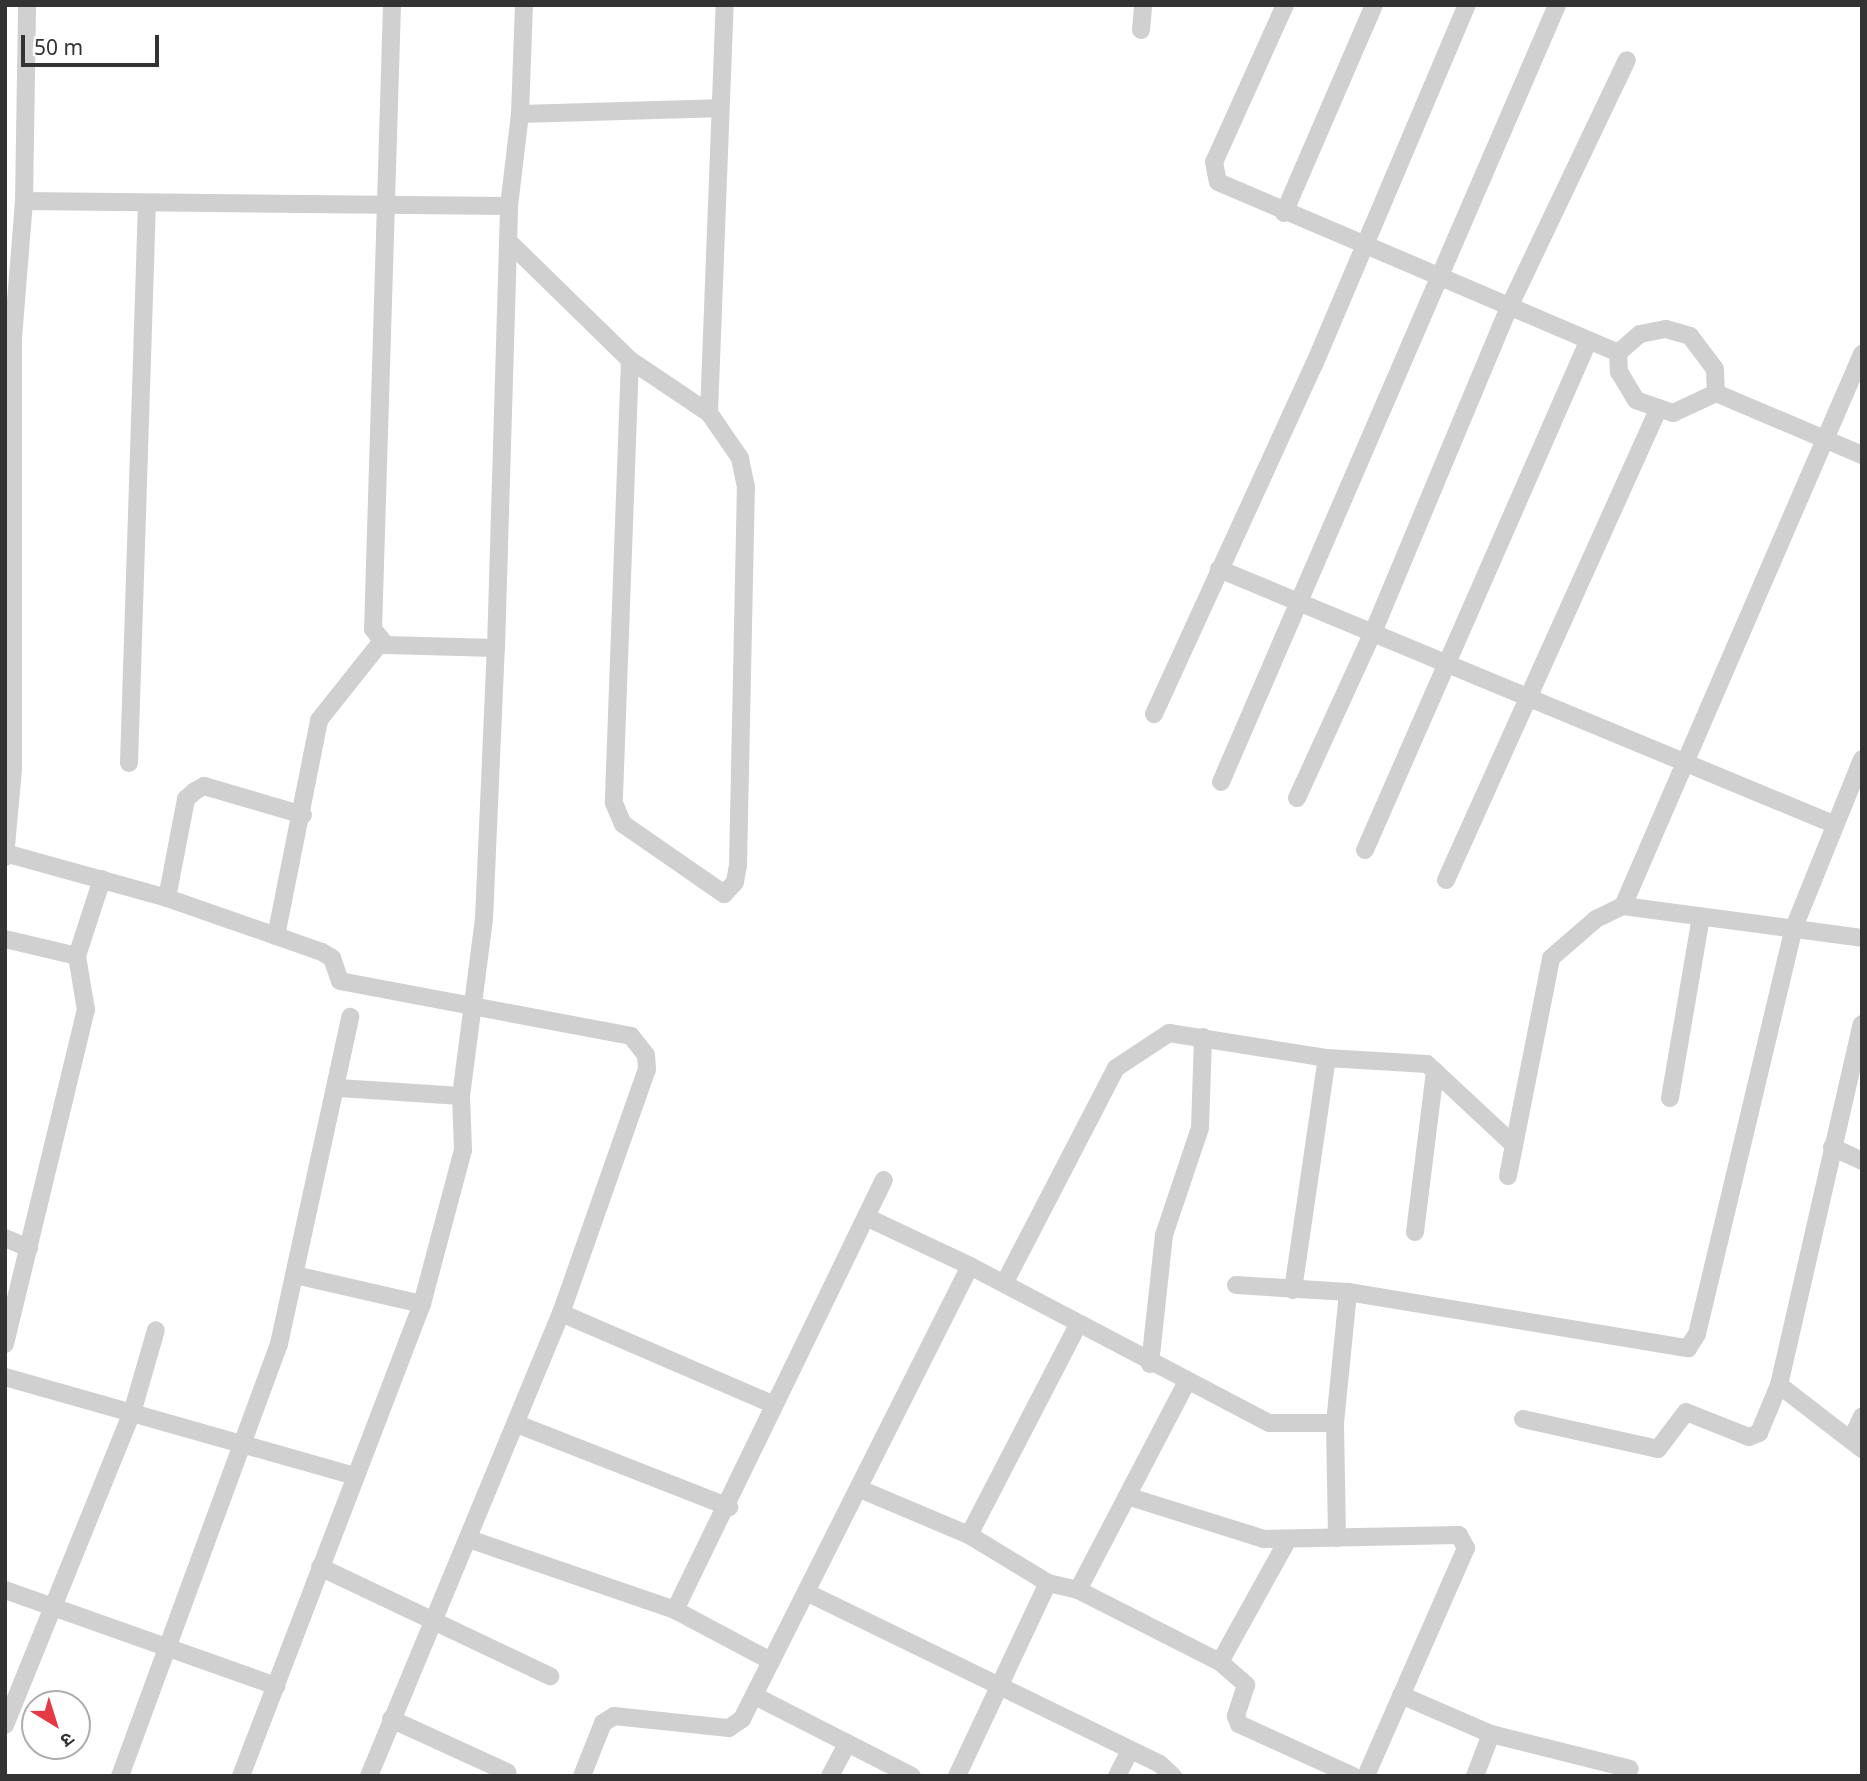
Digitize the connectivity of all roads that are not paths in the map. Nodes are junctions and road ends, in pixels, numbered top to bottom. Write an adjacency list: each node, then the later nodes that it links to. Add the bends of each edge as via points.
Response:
1 (27, 5): 14 (street)
2 (392, 5): 15 (street)
3 (524, 5): 13 (street)
4 (725, 5): 12 (street)
5 (1143, 5): 10 (street)
6 (1285, 5): 18 (street, via 1214,162 1214,174 1223,186)
7 (1374, 5): 18 (street)
8 (1467, 5): 20 (street)
9 (1557, 5): 21 (street)
10 (1141, 30)
11 (1627, 60): 22 (street)
12 (717, 108): 13 (street); 30 (street, via 720,245)
13 (520, 114): 17 (street)
14 (24, 201): 16 (street); 23 (street)
15 (385, 201): 16 (street); 17 (street); 36 (street, via 373,629)
16 (147, 203): 43 (street)
17 (509, 206): 19 (street)
18 (1284, 213): 20 (street)
19 (508, 241): 27 (street); 37 (street)
20 (1364, 244): 21 (street); 33 (street)
21 (1440, 277): 22 (street); 34 (street)
22 (1511, 303): 24 (street); 35 (street)
23 (9, 337): 49 (street, via 13,769)
24 (1587, 344): 25 (street); 38 (street)
25 (1618, 353): 28 (street, via 1640,334 1666,329 1690,336 1714,369); 29 (street, via 1619,372 1636,400)
26 (1862, 354): 31 (street)
27 (630, 360): 30 (street); 30 (street, via 614,803 623,824 724,894 735,882 738,864 747,488 740,458)
28 (1716, 393): 29 (street, via 1687,410); 31 (street)
29 (1657, 412): 39 (street)
30 (709, 413)
31 (1825, 440): 32 (street); 42 (street)
32 (1862, 455)
33 (1219, 569): 34 (street); 40 (street)
34 (1301, 600): 35 (street); 44 (street)
35 (1374, 630): 38 (street); 45 (street)
36 (381, 642): 37 (street); 46 (street, via 319,720)
37 (496, 648): 60 (street, via 484,919)
38 (1451, 662): 39 (street); 48 (street)
39 (1525, 696): 42 (street); 51 (street)
40 (1154, 714)
41 (1862, 759): 47 (street)
42 (1684, 760): 47 (street); 53 (street)
43 (129, 763)
44 (1221, 782)
45 (1297, 798)
46 (303, 815): 52 (street, via 205,786 195,791 186,799); 56 (street)
47 (1833, 824): 55 (street)
48 (1365, 850)
49 (5, 854): 50 (street)
50 (102, 879): 52 (street); 59 (street)
51 (1446, 880)
52 (167, 898): 56 (street)
53 (1623, 906): 54 (street); 69 (street, via 1572,936 1551,958)
54 (1701, 917): 55 (street); 68 (street)
55 (1793, 930): 57 (street); 83 (street, via 1697,1334 1688,1348)
56 (276, 936): 60 (street, via 328,955 340,981)
57 (1862, 938)
58 (5, 939): 59 (street)
59 (77, 956): 77 (street, via 86,1010)
60 (475, 1002): 67 (street); 85 (street, via 631,1036 646,1055 647,1069)
61 (350, 1017): 66 (street)
62 (1862, 1024): 70 (street)
63 (1203, 1037): 64 (street); 80 (street, via 1169,1033 1116,1068); 89 (street, via 1200,1128 1164,1235)
64 (1328, 1058): 65 (street, via 1427,1064); 82 (street)
65 (1434, 1071): 69 (street); 75 (street)
66 (338, 1088): 67 (street); 79 (street)
67 (461, 1097): 84 (street, via 463,1150)
68 (1670, 1098)
69 (1514, 1146): 72 (street)
70 (1832, 1147): 71 (street); 92 (street)
71 (1862, 1161)
72 (1508, 1176)
73 (884, 1180): 74 (street)
74 (866, 1217): 78 (street); 93 (street)
75 (1415, 1232)
76 (5, 1238): 77 (street)
77 (29, 1248): 88 (street)
78 (970, 1266): 80 (street); 102 (street)
79 (295, 1275): 84 (street); 100 (street, via 279,1344)
80 (1005, 1282): 86 (street)
81 (1236, 1285): 82 (street)
82 (1293, 1290): 83 (street)
83 (1348, 1292): 97 (street)
84 (422, 1304): 101 (street)
85 (561, 1313): 93 (street); 98 (street)
86 (1078, 1325): 89 (street); 105 (street)
87 (156, 1330): 94 (street)
88 (5, 1344)
89 (1150, 1364): 91 (street)
90 (5, 1377): 94 (street)
91 (1186, 1383): 97 (street, via 1269,1423); 103 (street)
92 (1779, 1385): 96 (street, via 1752,1437 1686,1412 1658,1449); 99 (street)
93 (772, 1404): 104 (street)
94 (132, 1413): 100 (street); 114 (street)
95 (1862, 1416): 99 (street)
96 (1523, 1419)
97 (1335, 1423): 106 (street)
98 (517, 1424): 104 (street); 107 (street)
99 (1856, 1445)
100 (243, 1447): 101 (street); 117 (street)
101 (354, 1476): 109 (street)
102 (860, 1489): 105 (street); 113 (street)
103 (1127, 1496): 108 (street, via 1264,1539); 112 (street)
104 (729, 1507): 115 (street)
105 (969, 1535): 110 (street)
106 (1337, 1538): 108 (street); 123 (street, via 1452,1532 1464,1541 1466,1549)
107 (469, 1539): 115 (street); 116 (street)
108 (1287, 1541): 119 (street)
109 (320, 1567): 116 (street); 121 (street)
110 (1048, 1583): 112 (street); 122 (street)
111 (5, 1590): 114 (street)
112 (1078, 1590): 119 (street)
113 (808, 1593): 118 (street); 122 (street)
114 (53, 1608): 117 (street); 126 (street)
115 (675, 1610): 118 (street)
116 (433, 1619): 120 (street); 125 (street)
117 (170, 1648): 121 (street); 132 (street)
118 (771, 1661): 124 (street)
119 (1220, 1662): 141 (street, via 1246,1685 1236,1716 1239,1724)
120 (550, 1676)
121 (276, 1686): 133 (street)
122 (1001, 1690): 129 (street); 138 (street)
123 (1401, 1695): 127 (street); 142 (street)
124 (755, 1696): 128 (street); 135 (street, via 729,1728 608,1718)
125 (391, 1719): 131 (street); 134 (street)
126 (5, 1725)
127 (1490, 1734): 130 (street); 143 (street)
128 (846, 1745): 136 (street); 137 (street)
129 (1130, 1750): 139 (street); 140 (street)
130 (1630, 1769)
131 (508, 1772)
132 (120, 1776)
133 (241, 1776)
134 (369, 1776)
135 (582, 1776)
136 (830, 1776)
137 (912, 1776)
138 (957, 1776)
139 (1116, 1776)
140 (1173, 1776)
141 (1353, 1776)
142 (1366, 1776)
143 (1475, 1776)

